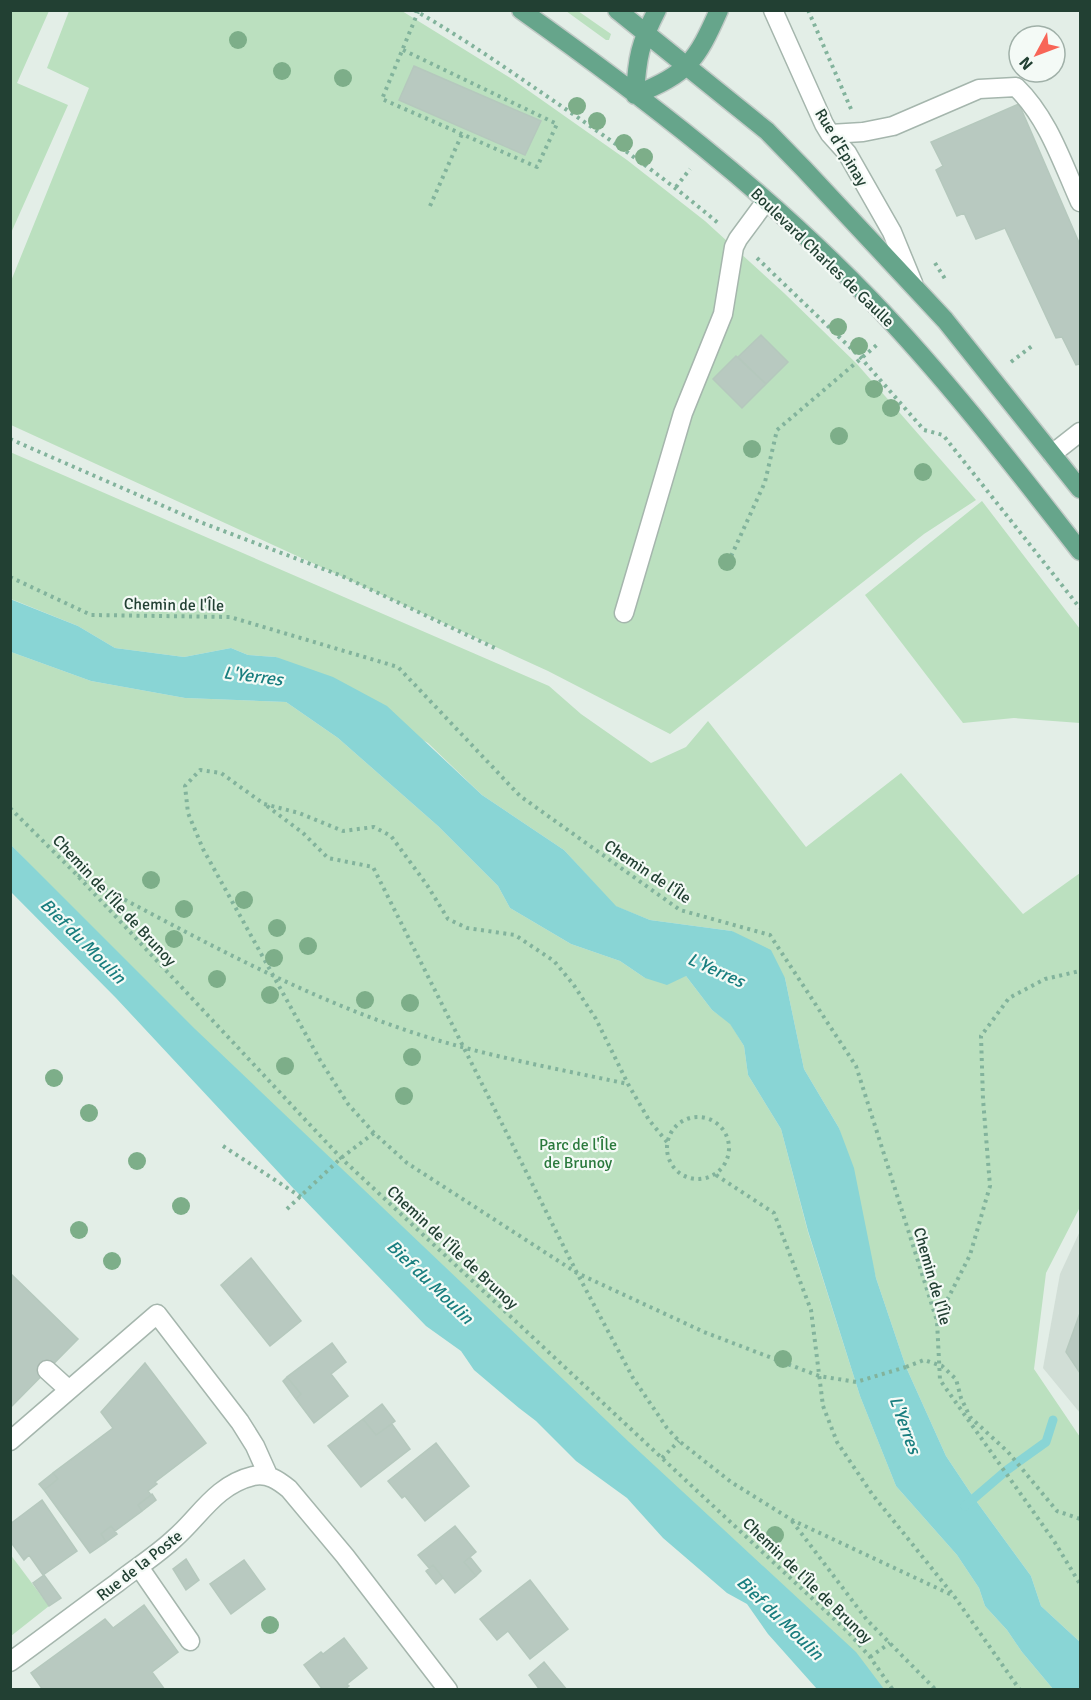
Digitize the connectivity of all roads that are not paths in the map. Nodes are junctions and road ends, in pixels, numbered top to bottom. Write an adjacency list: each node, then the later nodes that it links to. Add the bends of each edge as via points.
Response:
1 (522, 10): 8 (main road, Boulevard Charles de Gaulle)
2 (617, 10): 6 (main road)
3 (657, 10): 6 (main road)
4 (720, 10): 7 (main road)
5 (772, 10): 9 (street, Rue d'Epinay)
6 (645, 33): 7 (main road); 8 (main road, via 637,62)
7 (688, 67): 8 (main road); 12 (main road, via 767,131)
8 (635, 95): 10 (main road, Boulevard Charles de Gaulle)
9 (830, 134): 11 (street, via 893,126 980,89 1017,87 1047,128); 12 (street, Rue d'Epinay, via 847,153 881,212)
10 (766, 201): 16 (main road, Boulevard Charles de Gaulle, via 905,336); 17 (street, via 734,247 723,314 683,413)
11 (1080, 202)
12 (913, 283): 14 (main road)
13 (1080, 432): 14 (street)
14 (1052, 454): 15 (main road)
15 (1080, 489)
16 (1080, 551)
17 (624, 614)
18 (47, 1370): 19 (street)
19 (69, 1390): 20 (street); 21 (street, via 157,1314 240,1422)
20 (10, 1442)
21 (268, 1475): 22 (street, Rue de la Poste, via 254,1476 220,1492 176,1538); 25 (street, via 289,1490 345,1556)
22 (139, 1567): 23 (street); 24 (street, Rue de la Poste)
23 (190, 1641)
24 (10, 1662)
25 (448, 1689)

